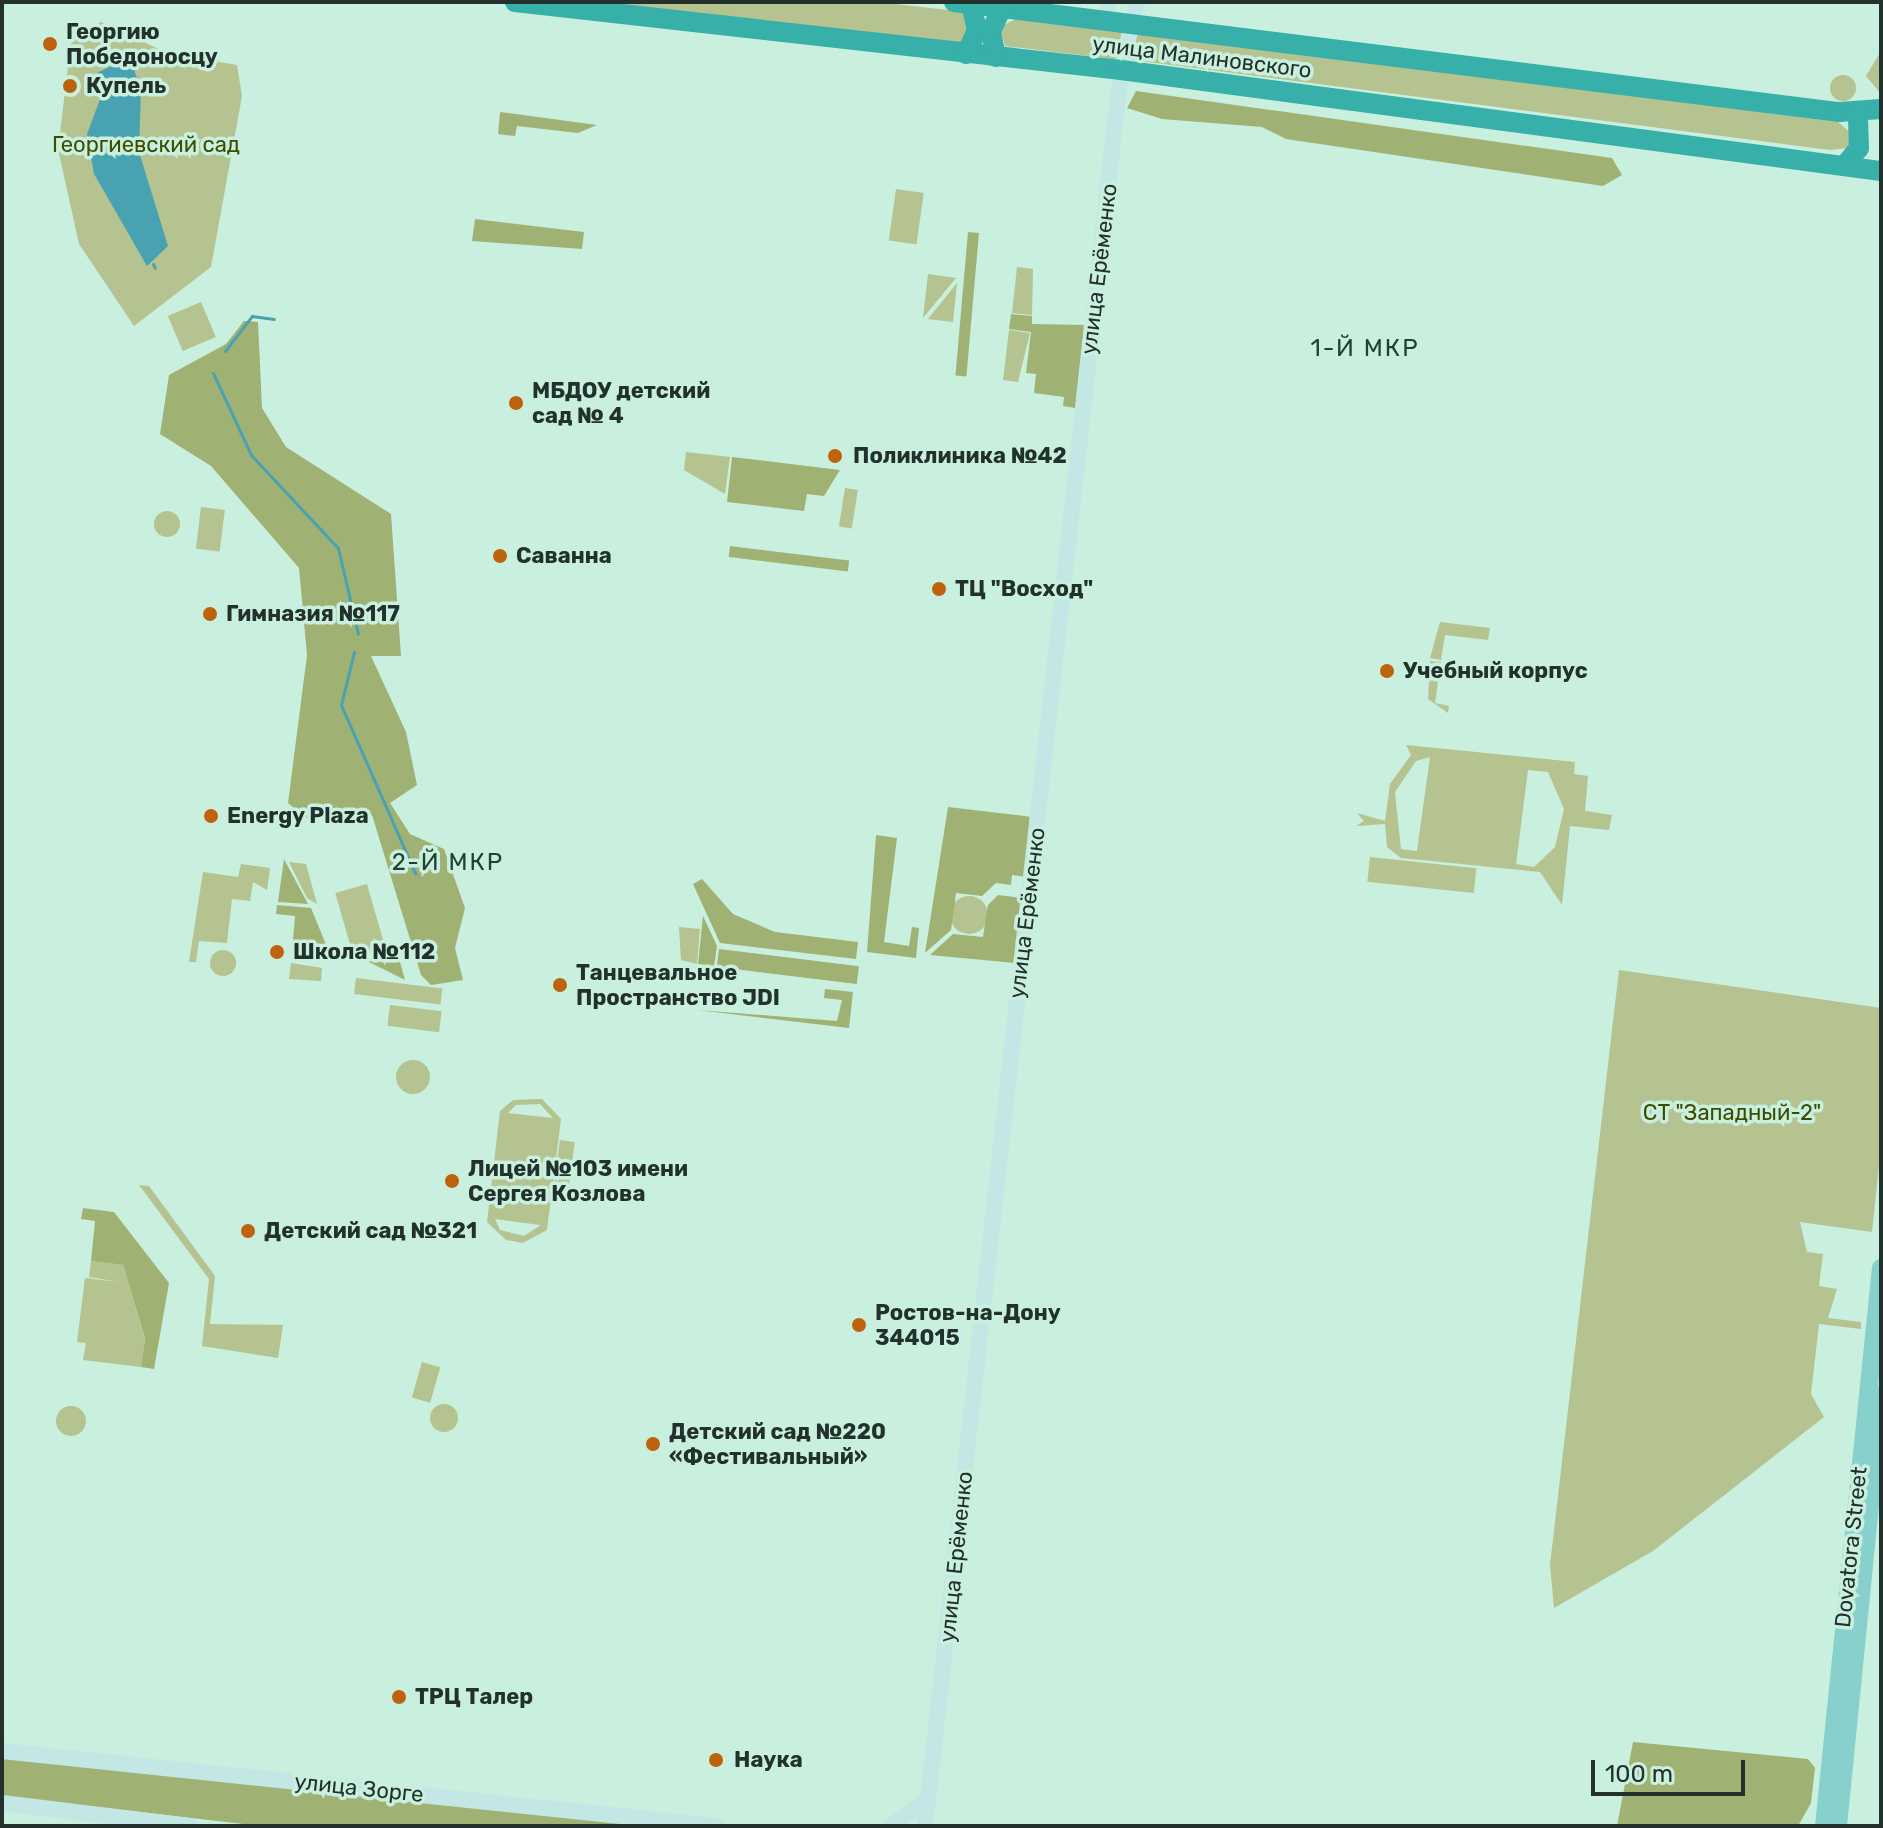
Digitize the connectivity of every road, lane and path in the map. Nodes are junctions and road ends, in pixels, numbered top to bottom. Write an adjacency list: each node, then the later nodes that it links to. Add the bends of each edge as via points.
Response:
1 (515, 2): 6 (highway, улица Малиновского)
2 (962, 3): 3 (highway, улица Малиновского); 6 (highway, via 977,30)
3 (1002, 7): 4 (highway, улица Малиновского); 7 (highway, via 991,31)
4 (1108, 10): 5 (highway, улица Малиновского)
5 (1136, 12): 8 (main road, улица Ерёменко); 10 (highway, улица Малиновского)
6 (966, 54): 7 (highway, улица Малиновского)
7 (996, 57): 8 (highway, улица Малиновского)
8 (1121, 70): 11 (highway, улица Малиновского); 16 (main road, улица Ерёменко)
9 (1881, 109): 10 (highway, улица Малиновского)
10 (1858, 111): 11 (highway, via 1859,148)
11 (1844, 166): 12 (highway, улица Малиновского)
12 (1881, 171)
13 (1881, 1268): 22 (main road, Dovatora Street)
14 (1881, 1395): 23 (main road, Dovatora Street)
15 (2, 1751): 19 (main road, улица Зорге)
16 (928, 1800): 20 (main road); 21 (main road, улица Ерёменко)
17 (2, 1803): 18 (main road)
18 (190, 1826)
19 (716, 1826)
20 (890, 1826)
21 (925, 1826)
22 (1824, 1826)
23 (1838, 1826)

